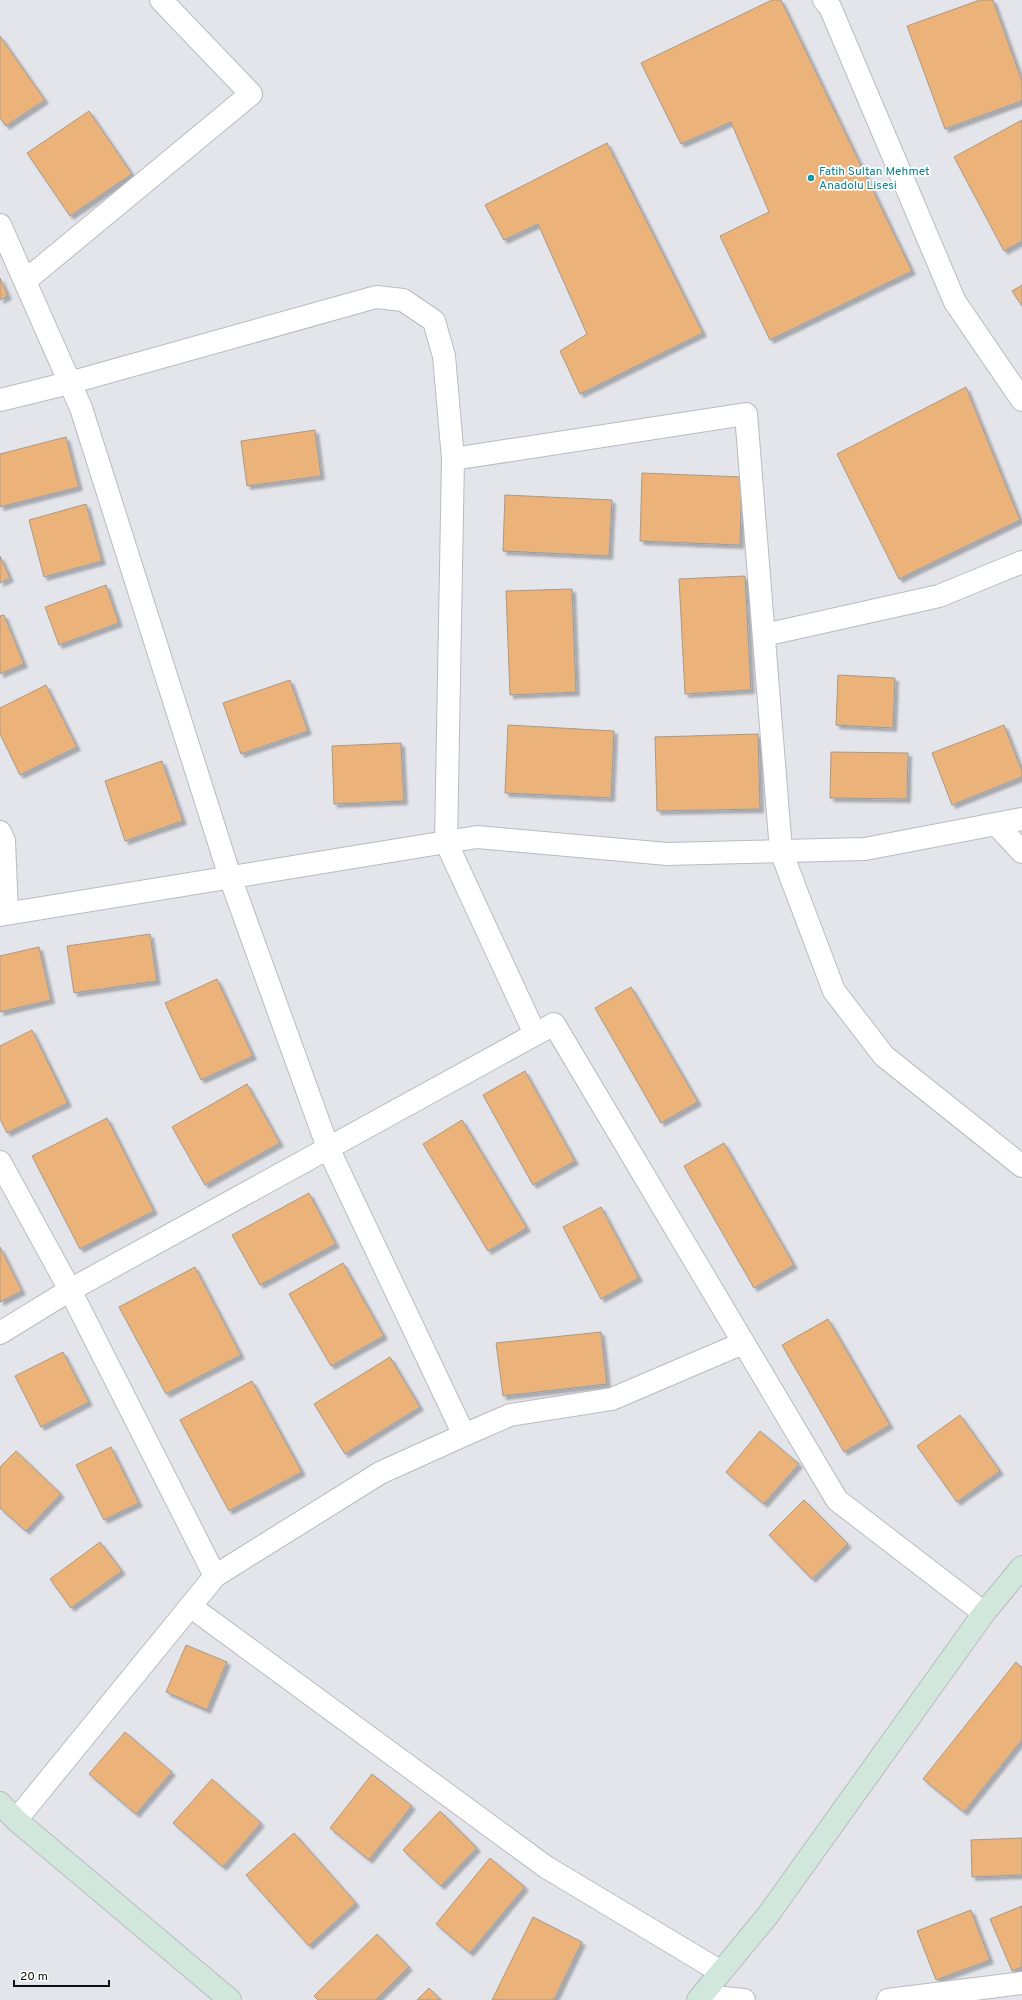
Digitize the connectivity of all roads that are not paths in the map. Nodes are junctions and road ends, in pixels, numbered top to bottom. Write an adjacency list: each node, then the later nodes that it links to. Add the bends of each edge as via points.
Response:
1 (162, 0): 4 (street, via 251,94)
2 (824, 0): 7 (street, via 830,7 955,302)
3 (0, 225): 4 (street)
4 (25, 281): 5 (street)
5 (69, 383): 6 (street); 8 (street, via 376,297 403,300 434,321 444,356); 17 (street, via 80,408)
6 (0, 400)
7 (1022, 400)
8 (453, 459): 10 (street, via 746,414); 14 (street)
9 (1022, 562): 10 (street, via 939,596)
10 (764, 635): 15 (street)
11 (1022, 819): 12 (street)
12 (996, 824): 15 (street, via 866,849); 16 (street)
13 (0, 832): 18 (street, via 4,840)
14 (446, 842): 15 (street, via 477,837 667,854); 17 (street); 19 (street)
15 (781, 851): 22 (street, via 838,997 884,1056)
16 (1022, 852)
17 (230, 877): 18 (street); 20 (street)
18 (4, 914)
19 (535, 1034): 20 (street); 25 (street, via 554,1024)
20 (328, 1148): 23 (street); 26 (street)
21 (0, 1162): 23 (street)
22 (1022, 1166)
23 (70, 1290): 24 (street); 28 (street)
24 (0, 1333)
25 (743, 1343): 26 (street, via 612,1399 510,1415); 30 (street, via 837,1500)
26 (464, 1435): 28 (street, via 380,1473)
27 (1022, 1567): 30 (street)
28 (215, 1576): 29 (street)
29 (190, 1606): 32 (street); 33 (street, via 546,1867)
30 (984, 1613): 33 (street, via 768,1915)
31 (0, 1803): 32 (street)
32 (16, 1820): 36 (street)
33 (721, 1972): 35 (street)
34 (1022, 1983): 38 (street)
35 (700, 1998): 37 (street)
36 (230, 2000)
37 (744, 2000)
38 (888, 2000)

